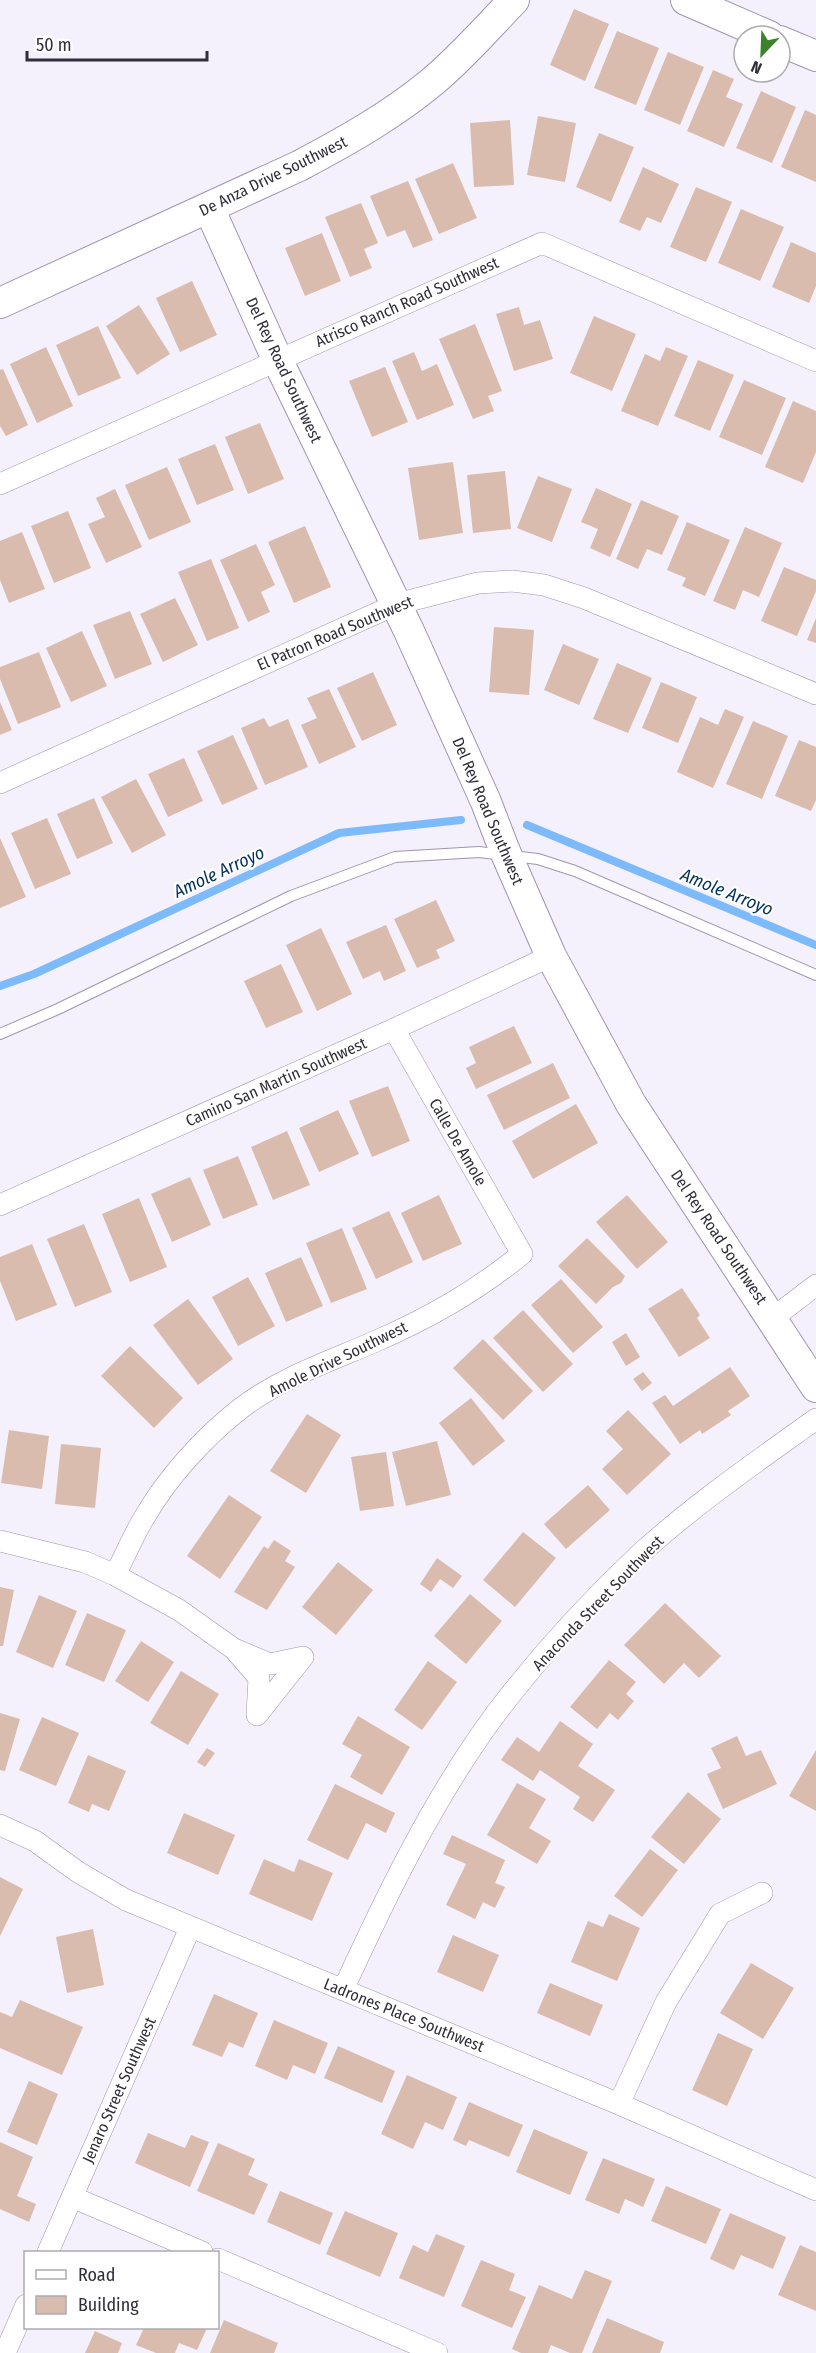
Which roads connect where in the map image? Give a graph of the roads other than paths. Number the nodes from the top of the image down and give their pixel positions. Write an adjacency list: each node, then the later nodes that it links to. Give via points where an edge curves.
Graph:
1 (514, 0): 6 (street, De Anza Drive Southwest, via 432,82 389,114 299,166)
2 (686, 0): 3 (street)
3 (741, 24)
4 (792, 46): 5 (street)
5 (816, 57)
6 (209, 208): 7 (street, De Anza Drive Southwest); 8 (street, Del Rey Road Southwest)
7 (0, 303)
8 (277, 359): 9 (street, Atrisco Ranch Road Southwest, via 542,243); 10 (street, Atrisco Ranch Road Southwest); 11 (street, Del Rey Road Southwest)
9 (816, 361)
10 (0, 484)
11 (397, 604): 12 (street, El Patron Road Southwest, via 478,583 512,581 544,585); 13 (street, El Patron Road Southwest); 14 (street, Del Rey Road Southwest)
12 (816, 694)
13 (0, 783)
14 (505, 852): 15 (street, Del Rey Road Southwest); 16 (lane, via 575,871); 18 (lane, via 395,857 291,896)
15 (550, 956): 17 (street, Camino San Martin Southwest); 22 (street, Del Rey Road Southwest, via 631,1104)
16 (816, 975)
17 (394, 1029): 19 (street, Camino San Martin Southwest); 20 (street, Calle De Amole)
18 (0, 1034)
19 (0, 1204)
20 (522, 1254): 26 (street, Amole Drive Southwest, via 481,1287 433,1314 285,1380 240,1409 166,1485 144,1517)
21 (816, 1285): 22 (street)
22 (773, 1318): 23 (street, Del Rey Road Southwest)
23 (816, 1386)
24 (816, 1419): 31 (street, Anaconda Street Southwest, via 712,1493 639,1555 560,1638 497,1713 429,1820 385,1899)
25 (0, 1541): 26 (street, via 84,1562)
26 (115, 1575): 27 (street, via 179,1610)
27 (234, 1649)
28 (0, 1825): 30 (street, Ladrones Place Southwest, via 36,1841 126,1900)
29 (762, 1893): 32 (street, via 720,1914 666,2002)
30 (190, 1928): 31 (street, Ladrones Place Southwest); 34 (street, Jenaro Street Southwest)
31 (343, 1989): 32 (street, Ladrones Place Southwest)
32 (619, 2104): 33 (street, Ladrones Place Southwest)
33 (816, 2190)
34 (72, 2197): 35 (street, Jenaro Street Southwest); 36 (street)
35 (49, 2251)
36 (197, 2251)
37 (219, 2259): 40 (street)
38 (24, 2310): 39 (street)
39 (5, 2353)
40 (437, 2353)

